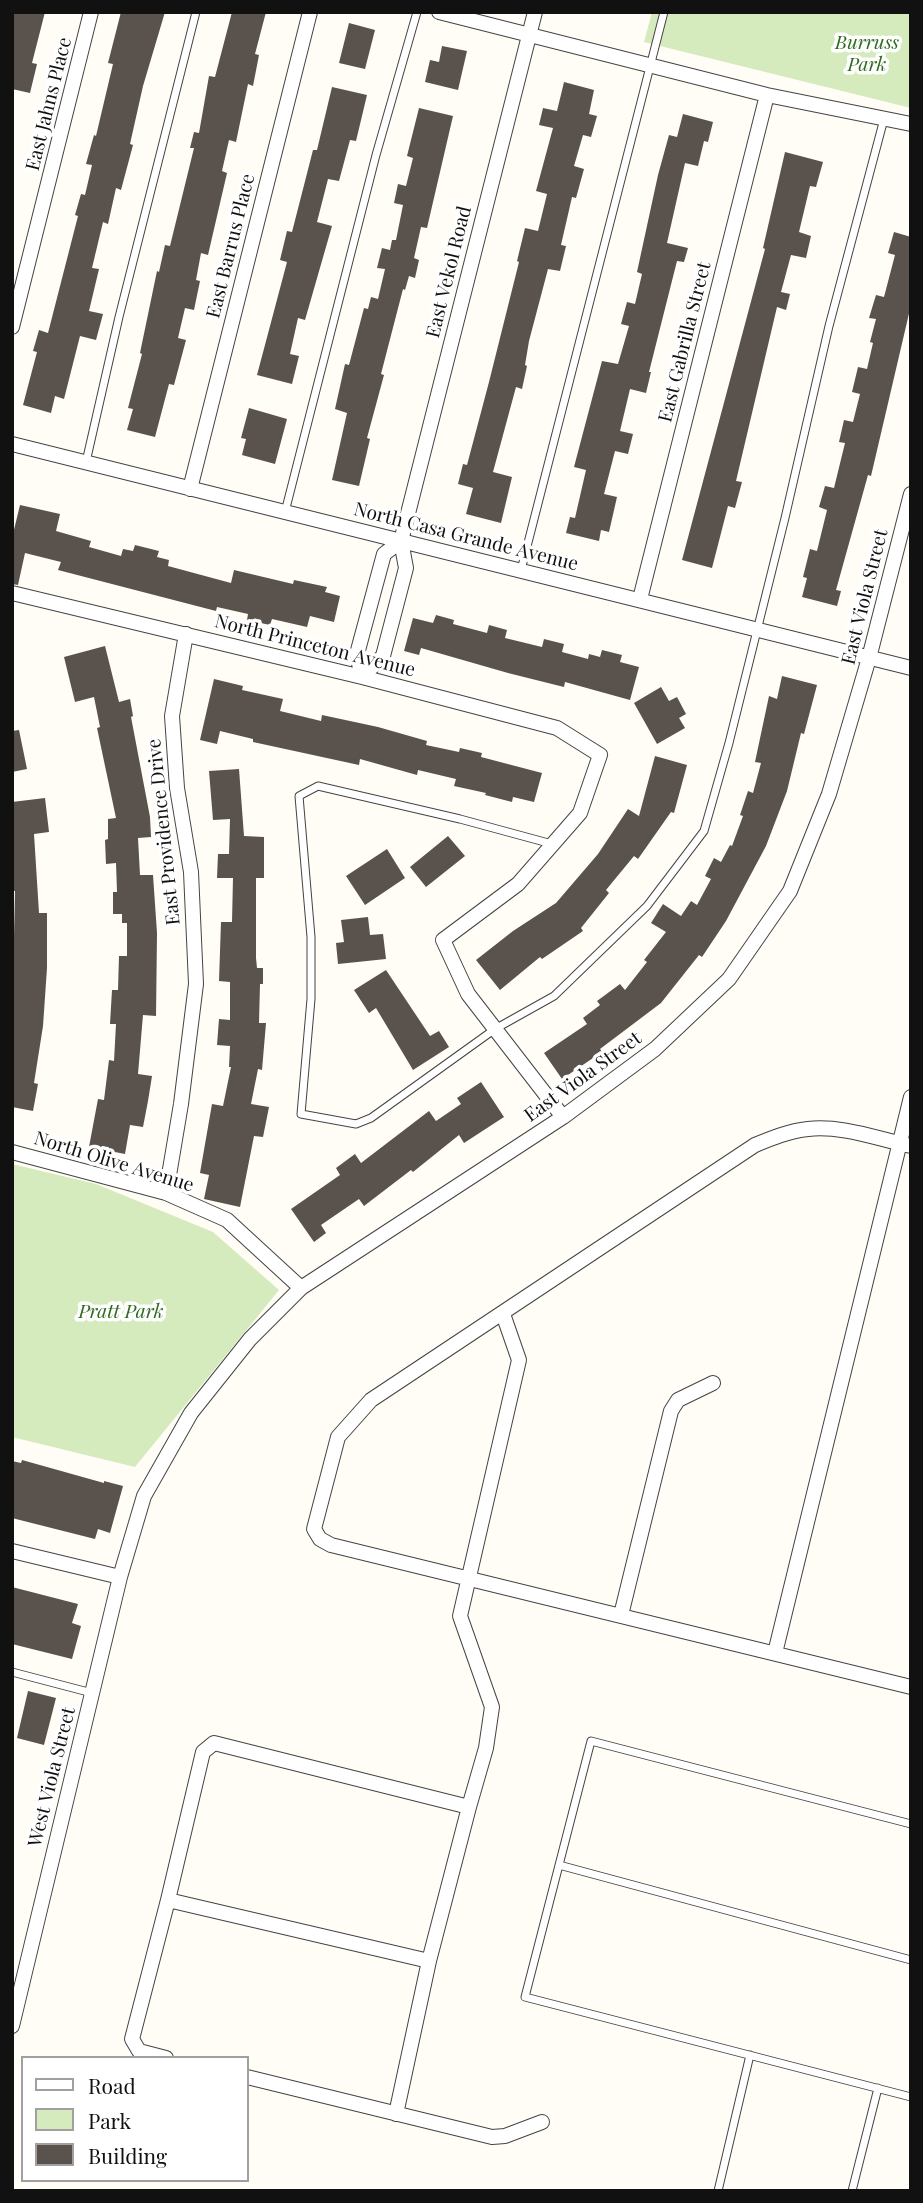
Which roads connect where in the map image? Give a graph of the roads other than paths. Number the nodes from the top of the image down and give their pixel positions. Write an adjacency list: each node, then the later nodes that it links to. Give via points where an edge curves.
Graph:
1 (92, 12): 13 (street, East Jahns Place)
2 (196, 12): 15 (lane)
3 (310, 12): 16 (street, East Barrus Place)
4 (418, 12): 18 (lane, via 376,155)
5 (439, 12): 8 (street)
6 (535, 12): 8 (street, East Vekol Road)
7 (664, 12): 9 (lane)
8 (529, 35): 9 (street); 19 (street, East Vekol Road)
9 (649, 65): 10 (street); 20 (lane)
10 (767, 94): 11 (street); 22 (street, East Gabrilla Street)
11 (885, 118): 12 (street); 23 (lane, via 829,326)
12 (911, 124)
13 (12, 327)
14 (12, 444): 15 (street, North Casa Grande Avenue)
15 (86, 462): 16 (street, North Casa Grande Avenue)
16 (190, 489): 18 (street, North Casa Grande Avenue)
17 (911, 494): 25 (street, East Viola Street)
18 (285, 512): 19 (street, North Casa Grande Avenue)
19 (401, 541): 20 (street, North Casa Grande Avenue); 27 (street, East Vekol Road, via 406,568 383,656); 27 (street, East Vekol Road, via 384,554 357,654)
20 (521, 570): 22 (street, North Casa Grande Avenue)
21 (12, 593): 24 (street, North Princeton Avenue)
22 (640, 599): 23 (street, North Casa Grande Avenue)
23 (757, 629): 25 (street, North Casa Grande Avenue); 29 (lane, via 704,831 647,906 598,955 554,996)
24 (186, 634): 27 (street, North Princeton Avenue); 34 (street, East Providence Drive, via 172,716 177,788 191,872 196,984)
25 (869, 658): 26 (street, North Casa Grande Avenue); 31 (street, East Viola Street, via 830,794 790,891 729,979 655,1049)
26 (911, 668)
27 (362, 677): 28 (street, North Princeton Avenue, via 556,728 600,755 580,813)
28 (552, 844): 29 (street, via 518,884 443,940 468,994); 29 (lane, via 318,786 299,796 311,937 301,1114 356,1124 371,1118)
29 (495, 1029): 31 (street)
30 (911, 1097): 32 (street)
31 (563, 1117): 35 (street, East Viola Street)
32 (905, 1145): 36 (street, via 838,1130 808,1129 755,1144); 42 (street)
33 (12, 1152): 34 (street, North Olive Avenue)
34 (166, 1193): 35 (street, North Olive Avenue, via 228,1220)
35 (301, 1288): 39 (street, East Viola Street, via 250,1339 191,1413 144,1496)
36 (503, 1314): 40 (street, via 519,1360); 40 (street, via 371,1400 338,1437 314,1529 331,1545)
37 (713, 1383): 41 (street, via 678,1400 671,1412)
38 (12, 1551): 39 (street)
39 (120, 1577): 45 (street, West Viola Street)
40 (469, 1578): 41 (street); 46 (street, via 460,1616 492,1707 486,1748)
41 (621, 1615): 42 (street)
42 (775, 1653): 44 (street)
43 (12, 1672): 45 (lane)
44 (911, 1687)
45 (92, 1693): 52 (street, West Viola Street)
46 (468, 1807): 49 (street, via 214,1743 203,1752); 51 (street)
47 (911, 1824): 48 (lane, via 591,1741)
48 (559, 1865): 50 (lane); 53 (lane, via 525,1997)
49 (168, 1900): 51 (street); 54 (street, via 132,2039 139,2051)
50 (911, 1960)
51 (429, 1961): 58 (street)
52 (12, 2026)
53 (750, 2055): 56 (lane); 60 (lane)
54 (158, 2056)
55 (248, 2077): 58 (street)
56 (878, 2088): 57 (lane); 61 (lane)
57 (911, 2097)
58 (396, 2114): 59 (street, via 492,2137)
59 (542, 2122)
60 (718, 2191)
61 (852, 2191)

